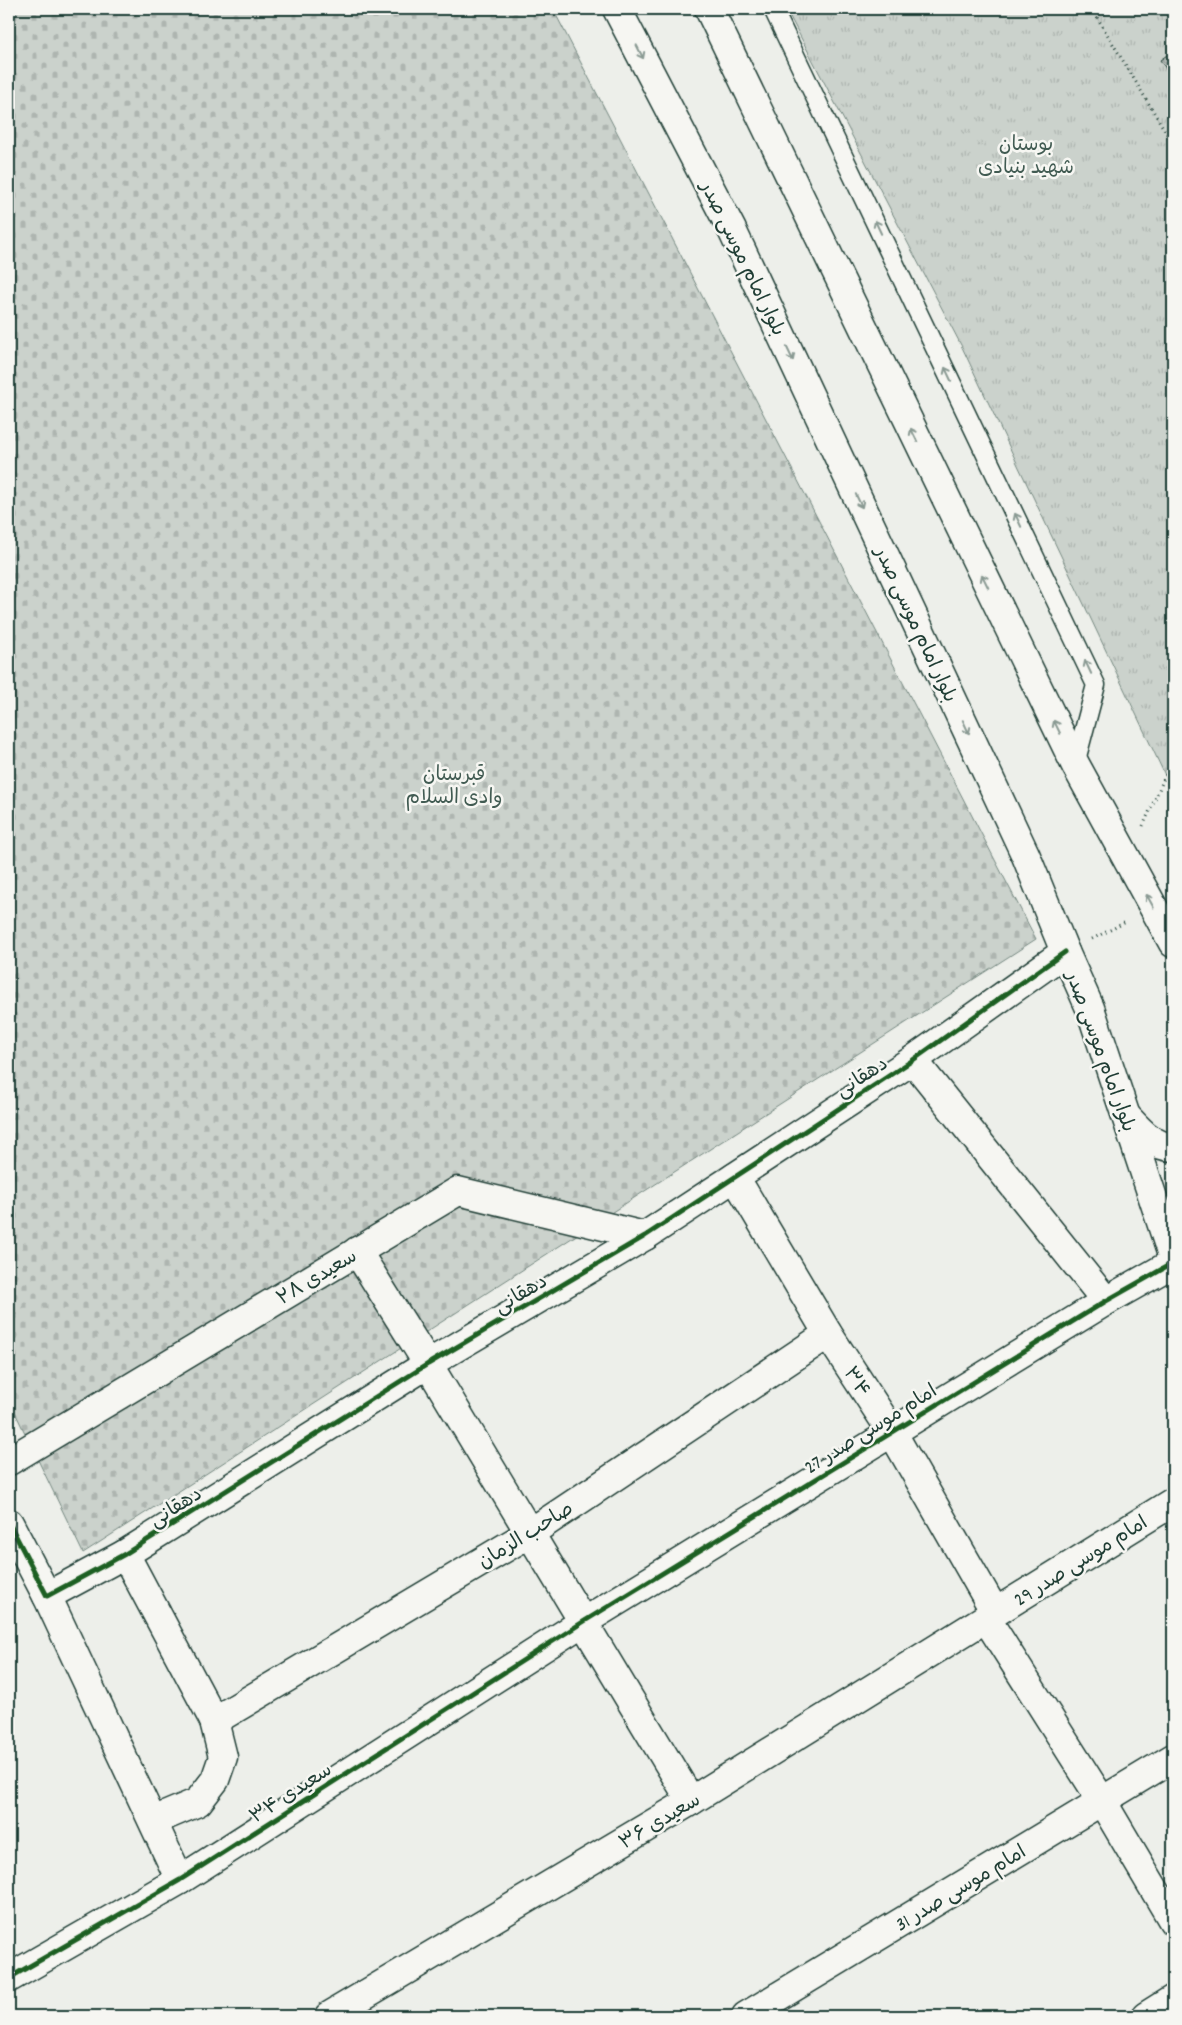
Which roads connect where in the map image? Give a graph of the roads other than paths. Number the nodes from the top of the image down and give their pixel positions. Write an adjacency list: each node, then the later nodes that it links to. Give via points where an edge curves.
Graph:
1 (618, 9): 6 (street, بلوار امام موسی صدر, one-way to 6, via 732,230 1026,856)
2 (709, 9): 4 (street, one-way to 2)
3 (773, 9): 4 (lane, one-way to 3, via 1096,685)
4 (1075, 764): 5 (street, one-way to 4)
5 (1173, 943)
6 (1065, 952): 7 (street, دهقانی); 8 (street, بلوار امام موسی صدر, via 1090,1008)
7 (913, 1060): 10 (street, دهقانی); 15 (street)
8 (1126, 1115): 9 (street, via 1143,1135); 13 (street, بلوار امام موسی صدر)
9 (1173, 1147)
10 (735, 1176): 11 (street, دهقانی); 16 (street, ۳۴)
11 (645, 1236): 12 (street, سعیدی ۲۸, via 458,1191); 17 (street, دهقانی)
12 (357, 1251): 17 (street); 19 (street, سعیدی ۲۸)
13 (1173, 1258)
14 (1173, 1263): 15 (street, امام موسی صدر 27)
15 (1106, 1301): 18 (street, امام موسی صدر 27)
16 (828, 1334): 18 (street, ۳۴); 22 (street, صاحب الزمان)
17 (428, 1364): 22 (street); 23 (street, دهقانی)
18 (892, 1432): 25 (street, ۳۴); 26 (street, امام موسی صدر 27)
19 (9, 1462)
20 (1173, 1502): 25 (street, امام موسی صدر 29)
21 (9, 1523): 24 (street)
22 (530, 1533): 26 (street); 27 (street, صاحب الزمان)
23 (126, 1554): 24 (street, دهقانی); 27 (street)
24 (47, 1596): 31 (street)
25 (991, 1615): 29 (street, سعیدی ۳۶); 30 (street, ۳۴)
26 (583, 1622): 29 (street); 32 (street, سعیدی ۳۴)
27 (214, 1722): 31 (street, via 223,1757 215,1780 198,1802)
28 (1173, 1758): 30 (street, امام موسی صدر 31)
29 (691, 1801): 36 (street, سعیدی ۳۶)
30 (1102, 1801): 33 (street, ۳۴); 37 (street, امام موسی صدر 31)
31 (153, 1821): 32 (street)
32 (180, 1880): 34 (street, سعیدی ۳۴)
33 (1173, 1921)
34 (9, 1978)
35 (1173, 1999): 38 (street)
36 (329, 2016)
37 (746, 2016)
38 (1146, 2016)

